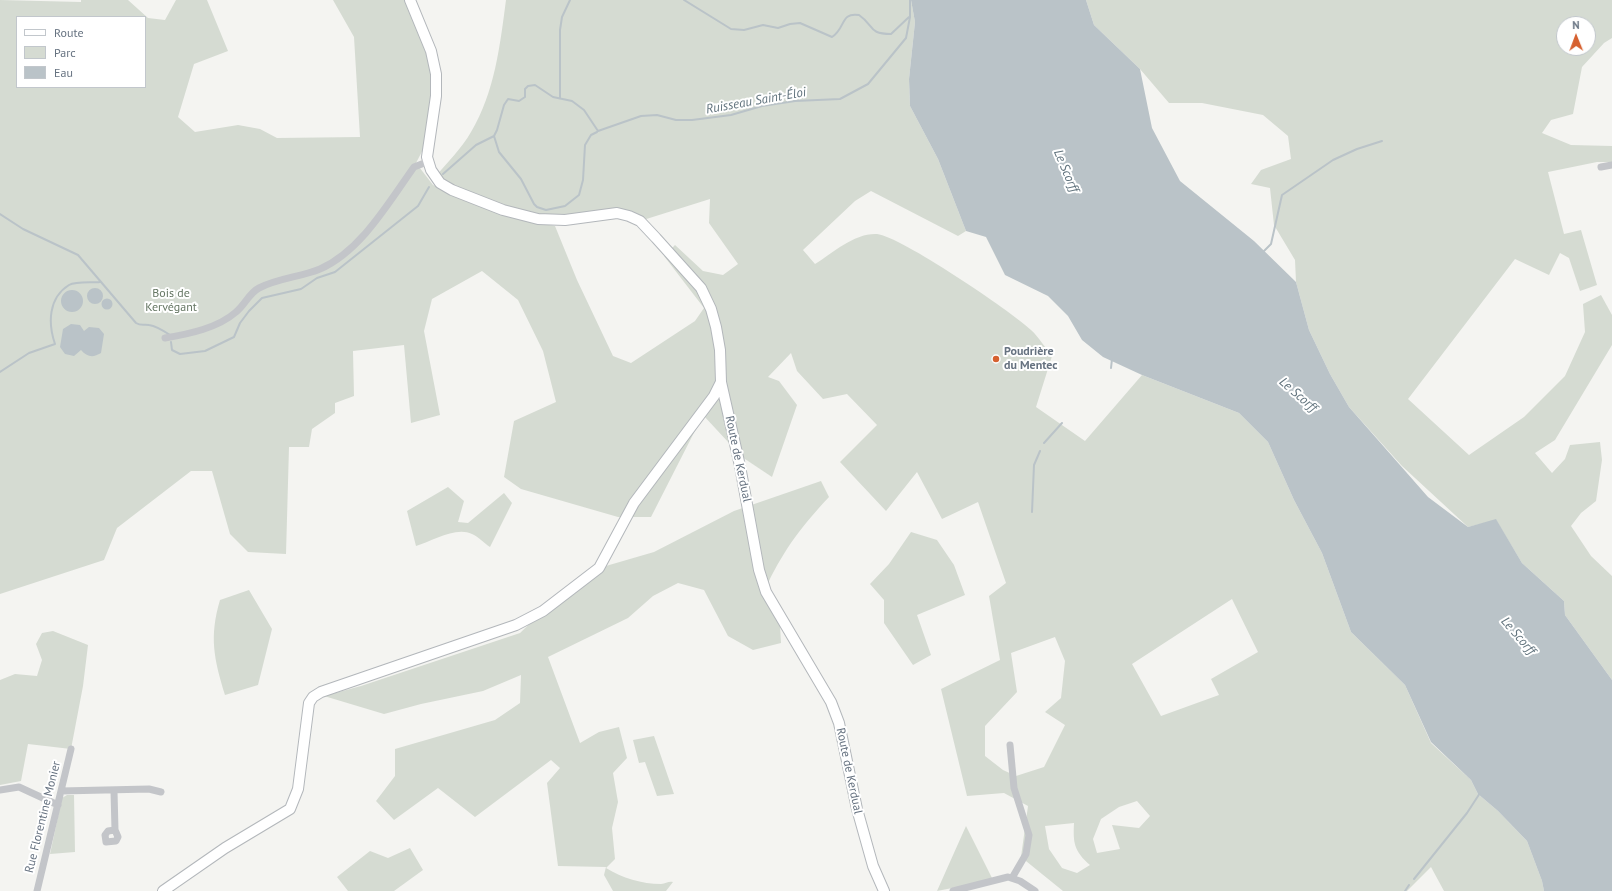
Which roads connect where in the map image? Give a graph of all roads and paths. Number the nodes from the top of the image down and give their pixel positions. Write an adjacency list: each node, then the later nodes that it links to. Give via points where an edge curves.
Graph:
1 (410, 0): 2 (street, via 431,51 436,74 436,96)
2 (427, 162): 5 (street, via 414,167 362,238 340,258 321,269 261,287 249,296 235,313 219,322); 6 (street, Route de Kerdual, via 440,183 503,210 538,218 565,220 617,213 640,222 701,288 716,327)
3 (1612, 164): 4 (street)
4 (1601, 167)
5 (165, 338)
6 (721, 382): 17 (street, via 714,396 634,503 605,560 595,572 543,611 516,625 343,684 313,697 307,710 298,789 290,809 226,848); 18 (street, Route de Kerdual, via 759,570 766,592 831,702 871,859)
7 (1010, 745): 15 (street, via 1014,788 1029,835 1026,854)
8 (71, 749): 10 (street, Rue Florentine Monier)
9 (0, 790): 13 (street, via 19,787)
10 (61, 791): 11 (street); 13 (street, Rue Florentine Monier)
11 (114, 791): 12 (street, via 149,789); 14 (street)
12 (160, 792)
13 (58, 805): 16 (street, Rue Florentine Monier)
14 (115, 830)
15 (1012, 878): 19 (street, via 1002,878); 20 (street)
16 (37, 891)
17 (164, 891)
18 (884, 891)
19 (953, 891)
20 (1035, 891)

